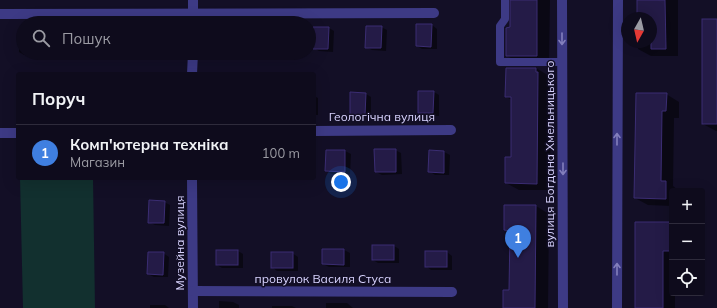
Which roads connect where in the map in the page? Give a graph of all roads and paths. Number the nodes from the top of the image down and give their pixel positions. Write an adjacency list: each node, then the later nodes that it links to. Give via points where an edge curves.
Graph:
1 (193, 0): 8 (street)
2 (505, 0): 11 (lane, via 505,19 500,26 500,62)
3 (562, 0): 11 (street, вулиця Богдана Хмельницького, one-way to 11)
4 (618, 0): 22 (street, one-way to 4)
5 (434, 13): 9 (street)
6 (0, 14): 7 (street)
7 (96, 16)
8 (193, 16)
9 (289, 16)
10 (193, 60): 12 (street)
11 (562, 62): 21 (street, вулиця Богдана Хмельницького, one-way to 21)
12 (192, 72)
13 (451, 130): 14 (street, Геологічна вулиця)
14 (316, 131)
15 (0, 133): 16 (street)
16 (16, 133)
17 (192, 180): 18 (street, Музейна вулиця)
18 (193, 291): 19 (street, провулок Василя Стуса); 20 (street, Музейна вулиця)
19 (452, 292)
20 (193, 308)
21 (563, 308)
22 (617, 308)

